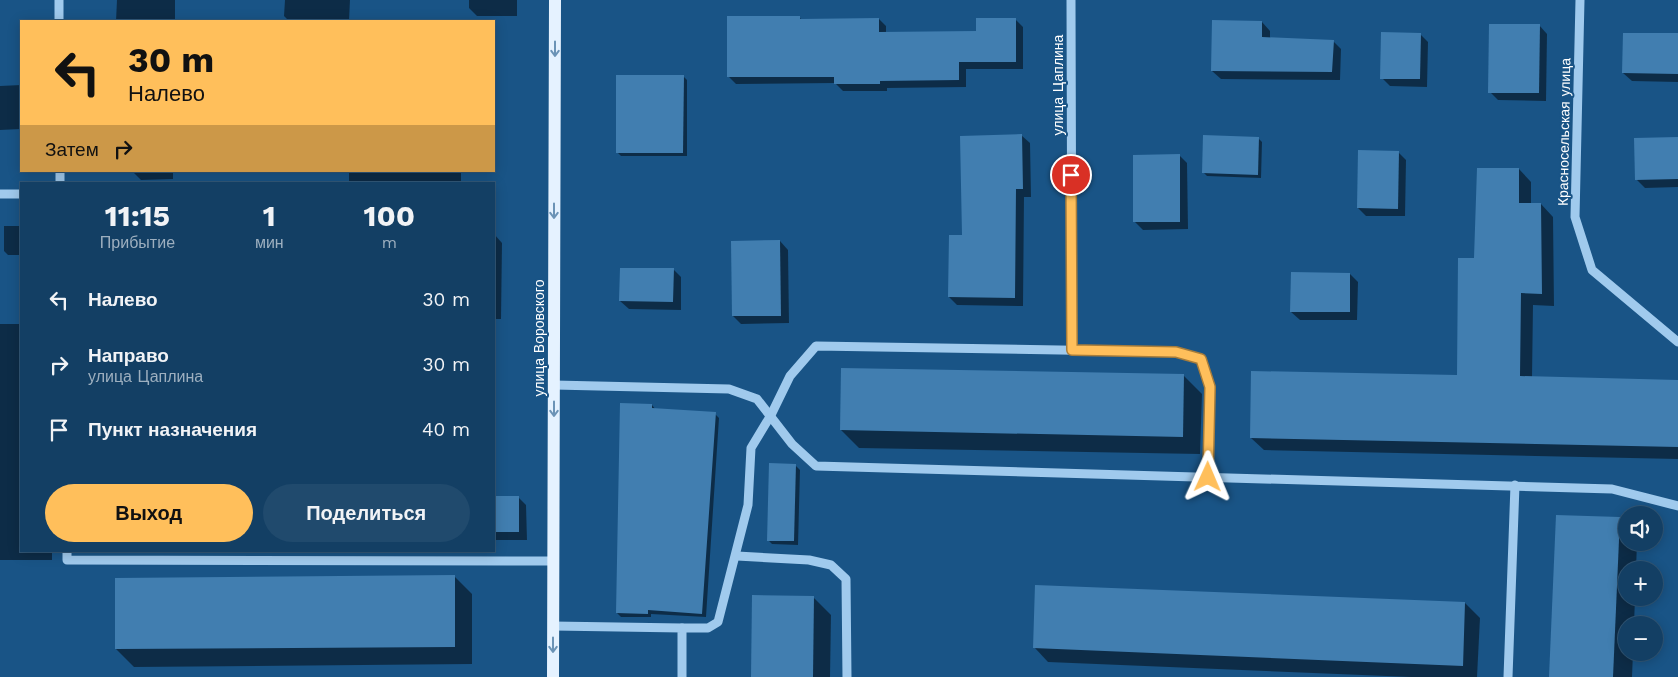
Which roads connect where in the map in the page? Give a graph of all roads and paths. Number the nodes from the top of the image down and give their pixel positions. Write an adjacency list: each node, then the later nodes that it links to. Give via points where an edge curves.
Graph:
1 (59, 0): 5 (street)
2 (555, 0): 10 (main road, улица Воровского, one-way to 10)
3 (1071, 0): 9 (street, улица Цаплина)
4 (1580, 0): 8 (street, Красносельская улица, via 1576,217 1585,251 1592,270)
5 (59, 20)
6 (0, 194): 7 (street)
7 (20, 194)
8 (1678, 342)
9 (1072, 350): 11 (street, via 816,346 790,376); 12 (street, via 1176,352 1201,359 1210,387)
10 (554, 385): 11 (street, via 729,389 757,399); 17 (main road, улица Воровского, one-way to 17)
11 (771, 415): 12 (street, via 792,444 816,466); 16 (street, via 751,448 748,505)
12 (1208, 477): 13 (street)
13 (1515, 485): 14 (street, via 1612,489); 23 (street)
14 (1678, 506)
15 (67, 556): 17 (street)
16 (737, 556): 19 (street, via 718,622 708,628); 22 (street, via 831,564 846,579)
17 (554, 561): 18 (main road, улица Воровского)
18 (553, 626): 19 (street); 20 (main road, улица Воровского, one-way to 20)
19 (682, 628): 21 (street)
20 (553, 677)
21 (682, 677)
22 (847, 677)
23 (1508, 677)

